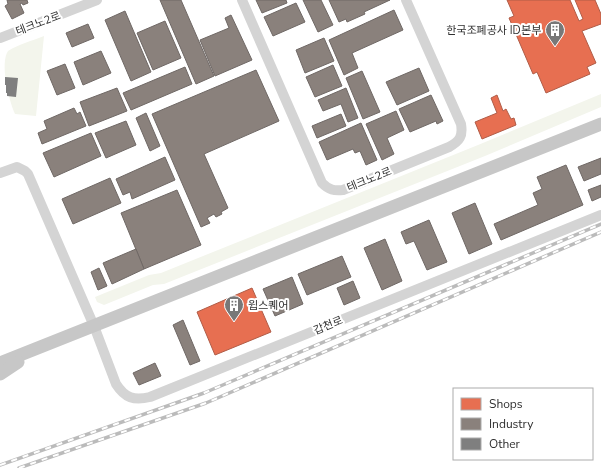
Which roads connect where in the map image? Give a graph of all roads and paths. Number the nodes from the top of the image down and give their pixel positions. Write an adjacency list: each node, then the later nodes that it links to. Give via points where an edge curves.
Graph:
1 (98, 0): 4 (street, 테크노2로)
2 (242, 0): 3 (street, 테크노2로, via 322,183 335,191 449,147 460,139 461,124)
3 (406, 0)
4 (0, 38)
5 (601, 124): 8 (main road)
6 (0, 173): 8 (street, 갑천로, via 17,167 28,174)
7 (601, 214): 8 (street, 갑천로, via 144,399 131,398 120,391)
8 (94, 326): 10 (main road)
9 (0, 353): 10 (main road)
10 (28, 353): 11 (main road); 12 (main road)
11 (0, 363)
12 (0, 374)

